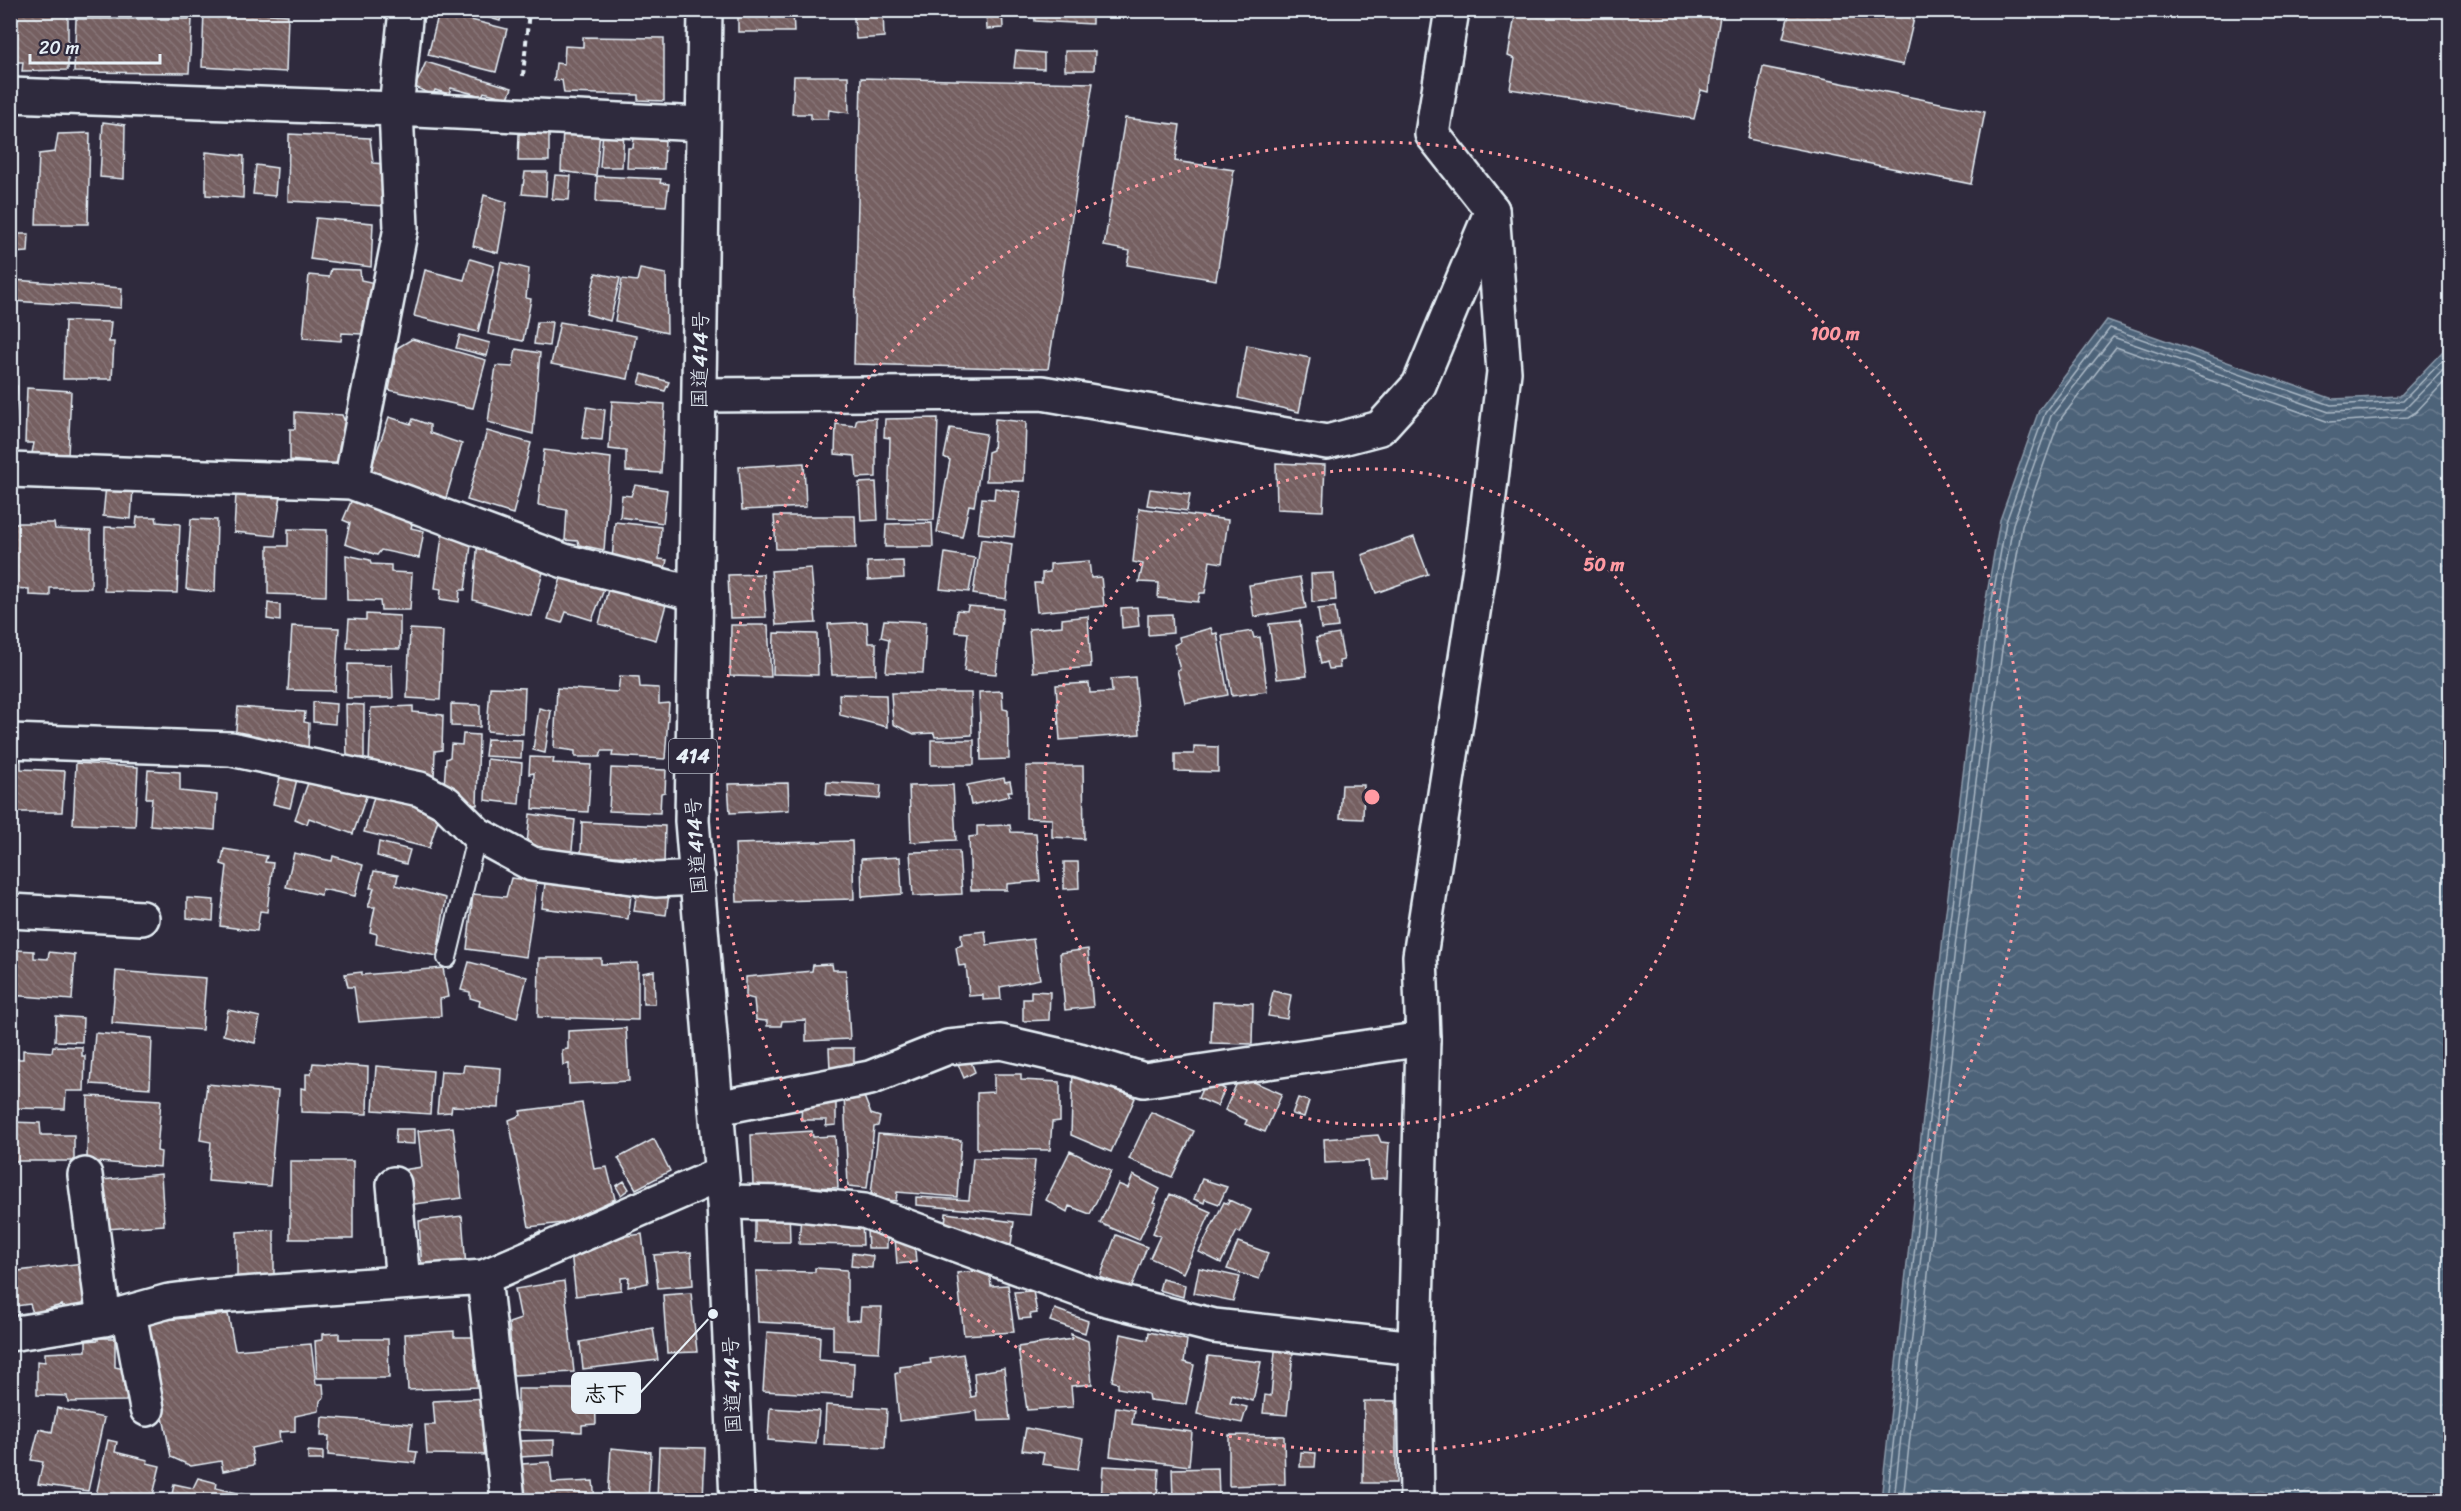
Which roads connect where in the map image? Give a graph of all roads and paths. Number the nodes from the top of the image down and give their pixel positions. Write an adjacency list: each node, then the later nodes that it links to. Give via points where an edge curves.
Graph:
1 (406, 10): 7 (main road)
2 (529, 10): 5 (path)
3 (705, 10): 8 (main road, 国道414号 / 414)
4 (1452, 10): 9 (main road, via 1432,134)
5 (522, 82)
6 (10, 95): 7 (main road)
7 (396, 109): 8 (main road); 12 (main road, via 401,228)
8 (702, 124): 10 (main road, 国道414号 / 414)
9 (1492, 210): 10 (main road, via 1419,385 1380,428 1327,442 1042,393); 20 (main road, via 1504,372 1482,554 1420,956)
10 (700, 395): 13 (main road, 国道414号 / 414)
11 (10, 470): 12 (main road)
12 (351, 482): 13 (main road, via 564,561)
13 (696, 594): 16 (main road, 国道414号 / 414, via 692,821)
14 (10, 741): 15 (main road, via 231,749 420,789 446,803)
15 (477, 834): 16 (main road, via 532,864 655,880); 19 (lane)
16 (698, 878): 21 (main road, 国道414号 / 414)
17 (10, 911): 18 (main road)
18 (142, 918)
19 (447, 958)
20 (1423, 1039): 21 (main road, via 1144,1080 1001,1042 948,1047 870,1078); 29 (main road)
21 (717, 1108): 24 (main road, 国道414号 / 414)
22 (85, 1175): 27 (main road)
23 (394, 1184): 26 (main road)
24 (723, 1188): 25 (main road); 29 (main road, via 791,1203 864,1211 1100,1297 1214,1326); 32 (main road, 国道414号 / 414)
25 (484, 1277): 26 (main road); 31 (main road)
26 (403, 1282): 27 (main road, via 201,1296)
27 (116, 1316): 28 (main road); 30 (main road)
28 (10, 1334)
29 (1415, 1348): 33 (main road)
30 (147, 1410)
31 (508, 1500)
32 (737, 1500)
33 (1417, 1500)

